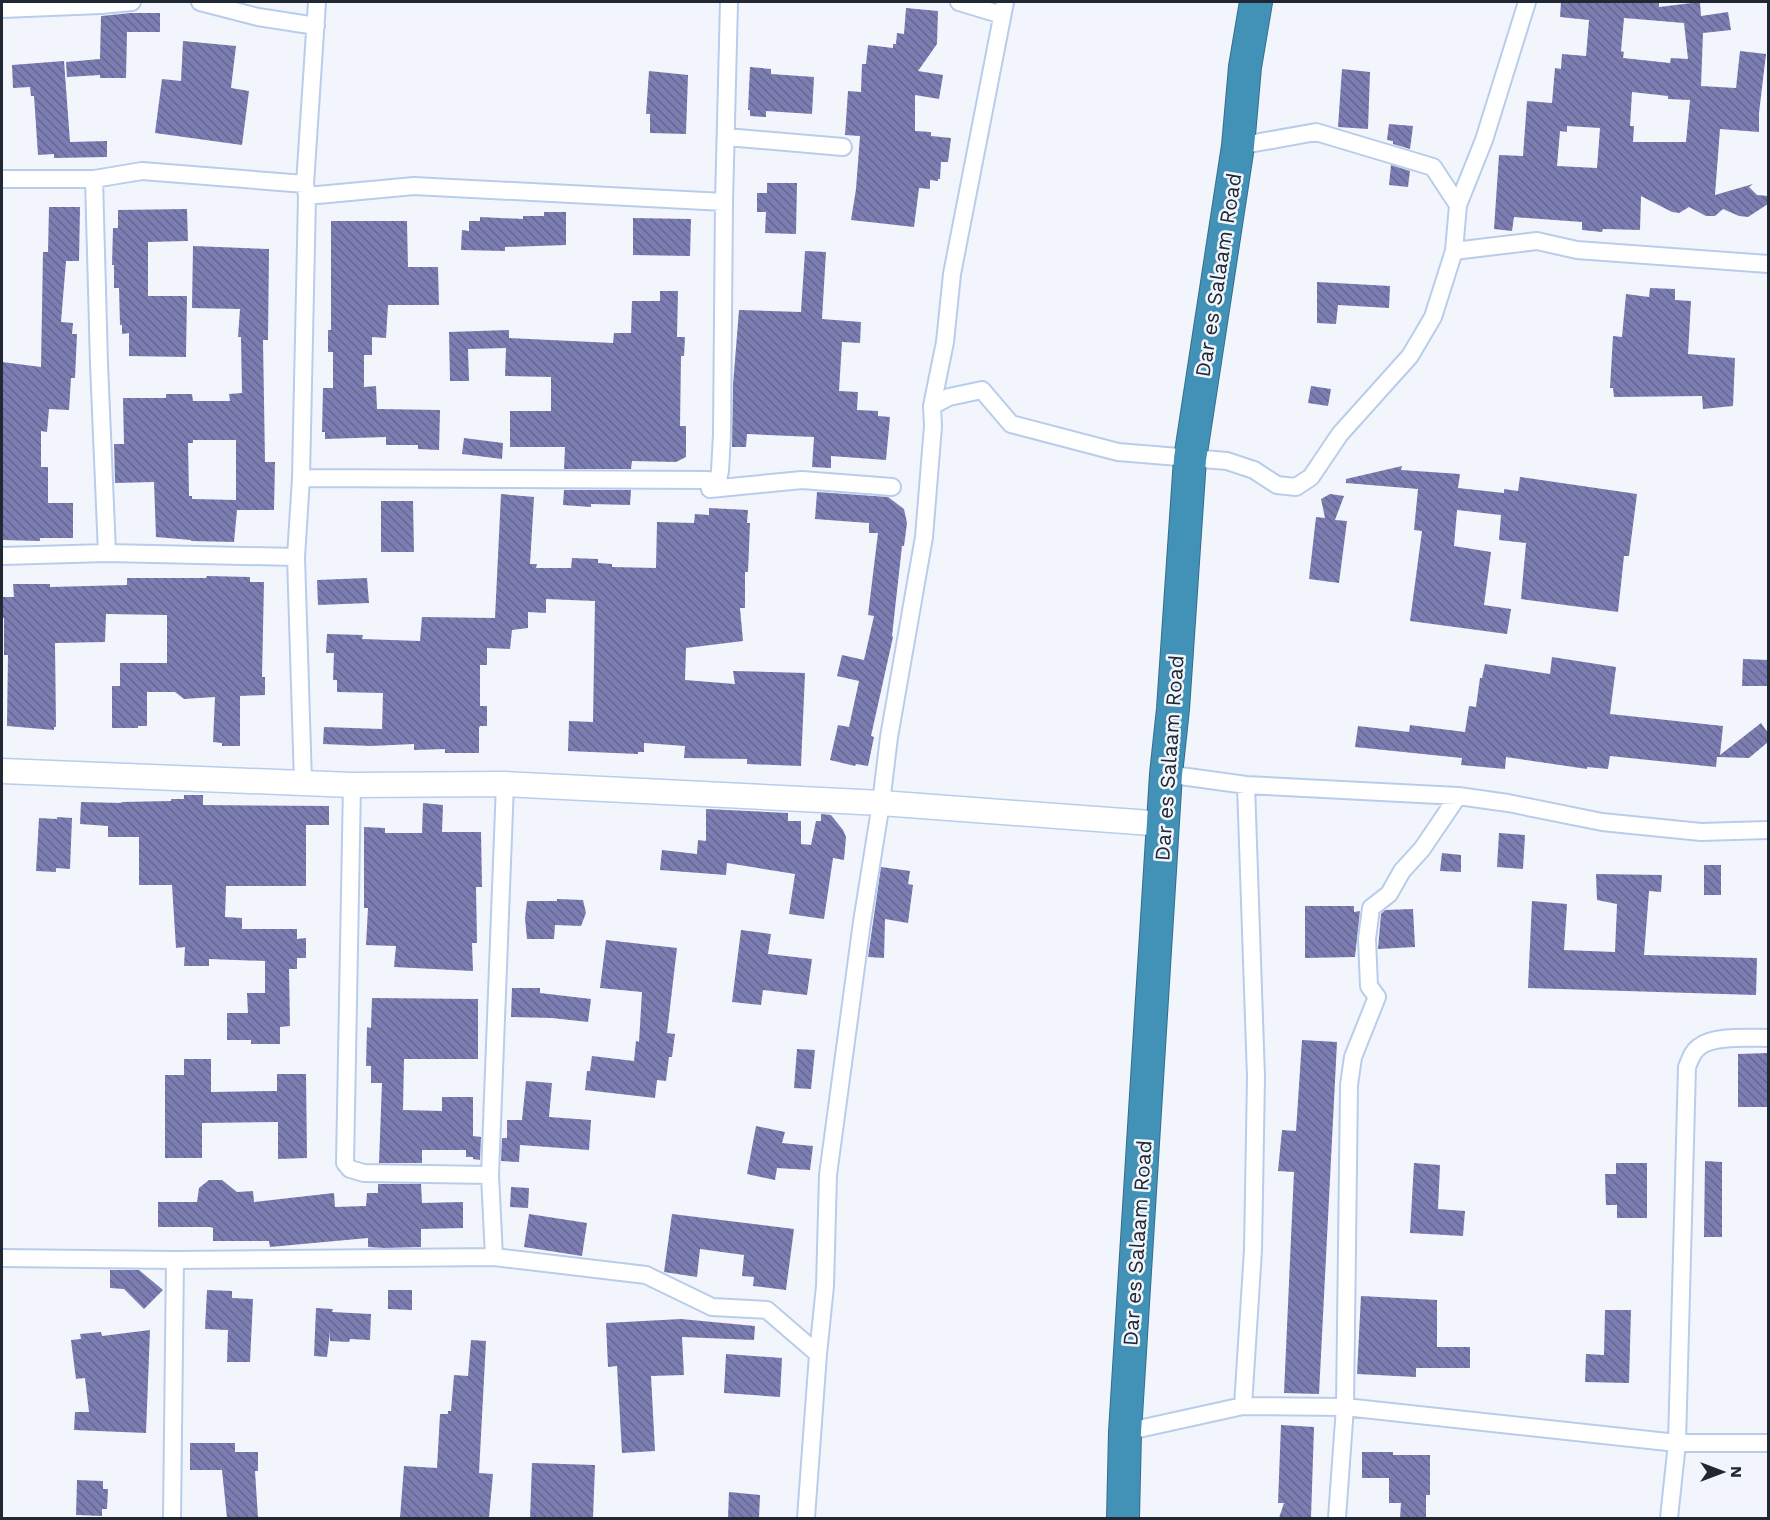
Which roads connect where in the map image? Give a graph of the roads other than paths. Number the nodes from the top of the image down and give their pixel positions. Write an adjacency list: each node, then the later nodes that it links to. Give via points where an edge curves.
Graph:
1 (132, 2): 9 (street)
2 (200, 2): 10 (street)
3 (317, 2): 10 (street)
4 (730, 2): 11 (street)
5 (959, 2): 8 (street)
6 (1256, 2): 12 (highway, Dar es Salaam Road)
7 (1527, 2): 18 (street, via 1484,140)
8 (1004, 8): 21 (street, via 956,251 945,342)
9 (2, 9)
10 (316, 26): 16 (street)
11 (726, 137): 13 (street); 17 (street)
12 (1238, 146): 18 (street, via 1316,132 1433,167); 22 (highway, Dar es Salaam Road)
13 (843, 147)
14 (2, 179): 15 (street)
15 (94, 179): 16 (street, via 142,171); 26 (street)
16 (306, 190): 17 (street, via 414,186); 23 (street)
17 (724, 202): 25 (street, via 722,434)
18 (1458, 205): 19 (street)
19 (1454, 251): 20 (street, via 1537,242 1577,250); 22 (street, via 1433,317 1410,356 1340,434 1311,477 1296,487 1286,486 1227,461)
20 (1768, 264)
21 (932, 405): 22 (street, via 982,390 1011,424 1118,452); 36 (street, via 924,537)
22 (1190, 459): 30 (highway, Dar es Salaam Road)
23 (302, 478): 25 (street, via 708,480 710,489); 28 (street)
24 (892, 487): 25 (street, via 802,480)
25 (716, 488)
26 (107, 553): 27 (street); 28 (street)
27 (2, 556)
28 (296, 556): 31 (street)
29 (2, 771): 31 (street)
30 (1166, 774): 34 (street); 37 (highway, Dar es Salaam Road)
31 (303, 782): 33 (street)
32 (505, 784): 33 (street); 36 (street); 40 (street)
33 (352, 785): 40 (street, via 345,1163 364,1173)
34 (1246, 785): 35 (street); 45 (street, via 1256,1077 1253,1250)
35 (1458, 796): 38 (street, via 1602,822 1701,832); 46 (street, via 1389,894 1371,908 1367,939 1369,986 1377,997 1353,1058 1349,1085)
36 (881, 803): 37 (street); 44 (street, via 828,1175 825,1286)
37 (1164, 824): 47 (highway, Dar es Salaam Road)
38 (1768, 830)
39 (1768, 1038): 48 (street, via 1718,1040 1700,1046 1687,1067)
40 (490, 1175): 41 (street)
41 (494, 1257): 43 (street); 44 (street, via 646,1275 712,1307 767,1310)
42 (2, 1258): 43 (street)
43 (175, 1260): 50 (street)
44 (818, 1354): 51 (street)
45 (1243, 1406): 46 (street); 47 (street)
46 (1345, 1407): 48 (street); 53 (street)
47 (1125, 1432): 52 (highway, Dar es Salaam Road)
48 (1677, 1443): 49 (street); 54 (street)
49 (1768, 1443)
50 (172, 1518)
51 (806, 1518)
52 (1123, 1518)
53 (1337, 1518)
54 (1669, 1518)

